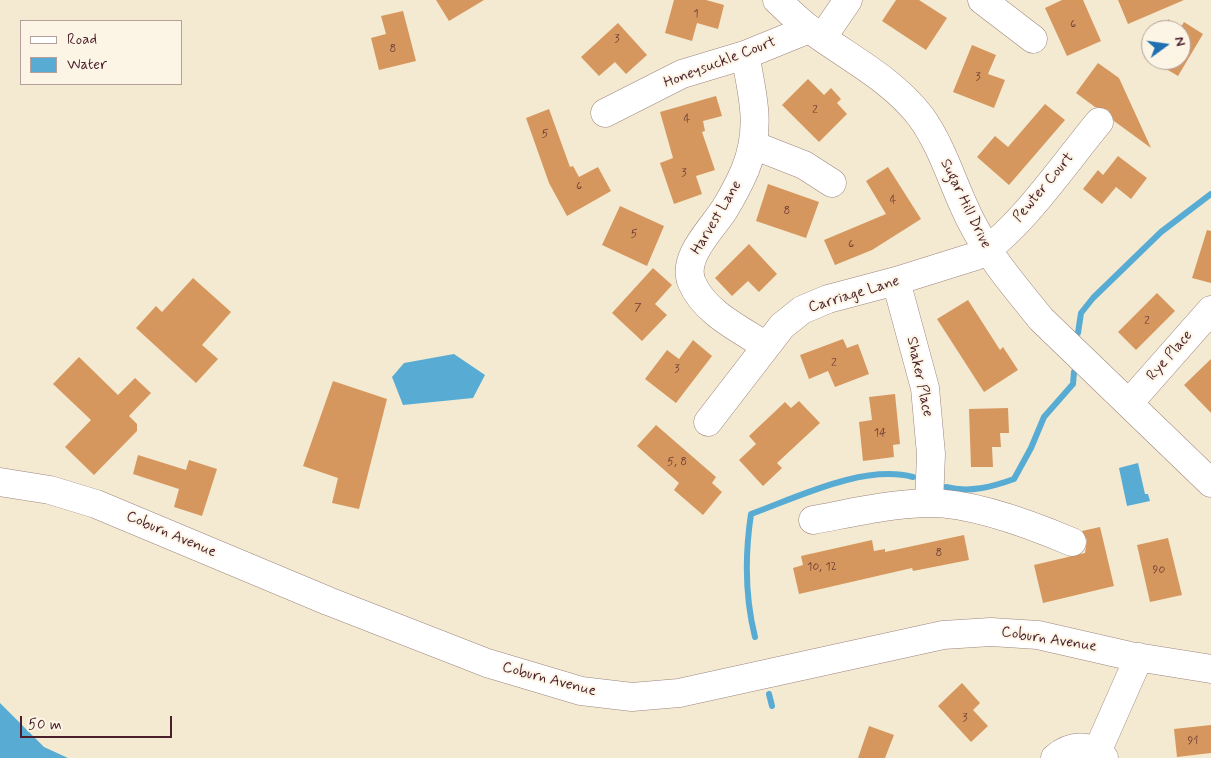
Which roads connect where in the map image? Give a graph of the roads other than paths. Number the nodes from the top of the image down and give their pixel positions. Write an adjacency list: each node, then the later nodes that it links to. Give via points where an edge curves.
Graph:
1 (777, 0): 4 (street, Sugar Hill Drive)
2 (848, 0): 4 (street)
3 (982, 0): 5 (street)
4 (815, 34): 6 (street, Honeysuckle Court); 11 (street, Sugar Hill Drive, via 881,78 907,100 933,136)
5 (1033, 39)
6 (745, 54): 7 (street, Honeysuckle Court, via 682,74); 9 (street, Harvest Lane, via 756,121)
7 (605, 113)
8 (1099, 122): 11 (street, Pewter Court, via 1032,204)
9 (753, 145): 10 (street, via 804,165); 14 (street, Harvest Lane, via 736,190 696,249 690,274 691,282 711,310)
10 (832, 183)
11 (987, 250): 12 (street, Carriage Lane); 15 (street, Sugar Hill Drive, via 1041,319)
12 (896, 282): 14 (street, Carriage Lane, via 828,299 802,310 782,326); 19 (street, Shaker Place, via 927,405 931,454)
13 (1211, 310): 15 (street, Rye Place)
14 (766, 346): 16 (street, Carriage Lane)
15 (1129, 403): 18 (street, Sugar Hill Drive)
16 (708, 422)
17 (0, 482): 22 (street, Coburn Avenue, via 50,490 96,504 328,601 487,662 581,691 656,696 705,689 967,632 1038,635)
18 (1211, 483)
19 (929, 503): 20 (street); 21 (street, via 1004,518)
20 (813, 520)
21 (1072, 542)
22 (1139, 657): 23 (street, Coburn Avenue); 24 (street)
23 (1211, 669)
24 (1100, 755): 25 (street, via 1074,747)
25 (1055, 758)

